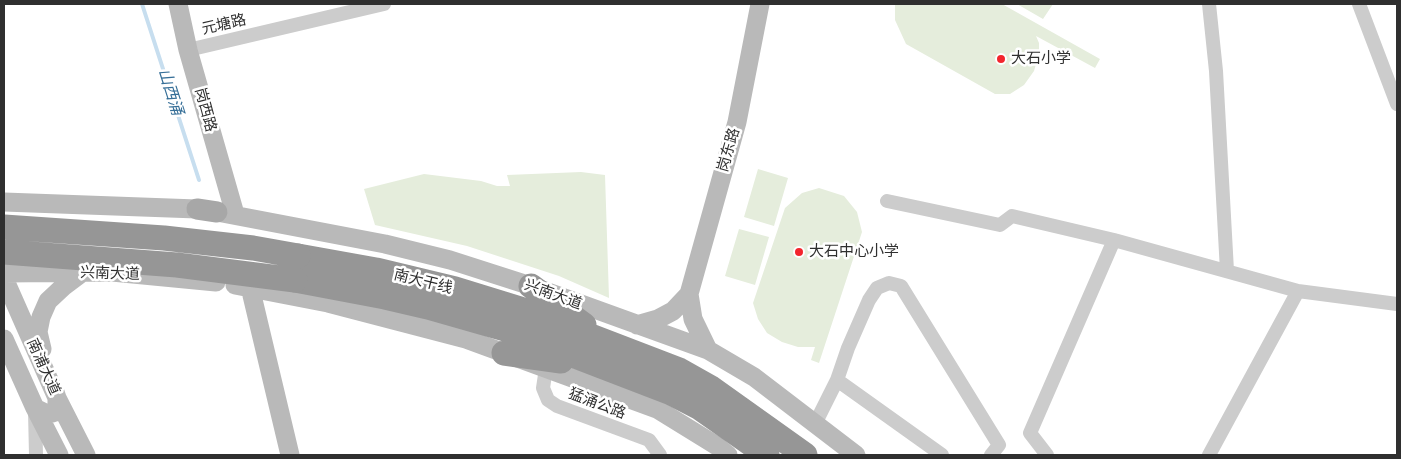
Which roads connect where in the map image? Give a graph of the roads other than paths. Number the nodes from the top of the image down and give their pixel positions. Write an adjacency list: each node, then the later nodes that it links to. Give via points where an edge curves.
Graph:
1 (178, 4): 6 (main road, 岗西路)
2 (384, 4): 6 (street, 元塘路)
3 (760, 4): 24 (main road, 岗东路, via 737,122)
4 (1209, 4): 16 (street)
5 (1359, 4): 7 (street)
6 (188, 50): 11 (main road, 岗西路)
7 (1397, 104)
8 (887, 201): 13 (street, via 1000,226 1012,216)
9 (4, 202): 10 (main road, 兴南大道)
10 (136, 206): 11 (main road, 兴南大道); 18 (main road, via 108,223 98,241 98,254)
11 (216, 212): 22 (main road, 兴南大道, via 385,244 450,260)
12 (4, 227): 15 (highway, 南大干线, bridge, via 253,248)
13 (1114, 240): 16 (street); 47 (street, via 1030,433)
14 (4, 252): 15 (highway, 南大干线, bridge, via 176,265)
15 (297, 268): 30 (highway, 南大干线, via 385,297)
16 (1227, 271): 23 (street)
17 (83, 272): 18 (main road, 兴南大道); 19 (main road, 兴南大道); 33 (main road, via 48,301 41,317 38,332)
18 (112, 272): 21 (main road, 兴南大道)
19 (4, 273)
20 (4, 278): 33 (main road, 南浦大道)
21 (234, 284): 29 (main road, 兴南大道, via 337,305 466,339); 39 (main road)
22 (531, 286): 26 (main road, 兴南大道); 30 (highway)
23 (1298, 291): 25 (street); 48 (street)
24 (689, 294): 26 (main road, via 672,311); 28 (main road, via 693,319)
25 (1397, 304)
26 (637, 326): 28 (main road, 兴南大道)
27 (4, 339): 34 (main road, 南浦大道)
28 (708, 350): 35 (main road, 兴南大道, via 754,377)
29 (504, 353): 30 (highway); 31 (main road, 兴南大道)
30 (609, 356): 42 (highway, 南大干线, via 700,408); 43 (highway, 南大干线, via 679,370 712,388)
31 (546, 368): 40 (street, 猛涌公路, via 543,388 548,400 649,440); 41 (main road, 兴南大道, via 657,409)
32 (837, 380): 35 (street); 45 (street); 46 (street, via 848,348 877,288 889,284 901,286 999,445)
33 (57, 398): 34 (main road, via 57,408 53,413 47,414); 38 (main road, 南浦大道)
34 (35, 408): 36 (street); 37 (main road, 南浦大道)
35 (815, 424): 44 (main road, 兴南大道)
36 (36, 455)
37 (59, 455)
38 (86, 455)
39 (290, 455)
40 (660, 455)
41 (728, 455)
42 (767, 455)
43 (805, 455)
44 (856, 455)
45 (942, 455)
46 (991, 455)
47 (1047, 455)
48 (1209, 455)

